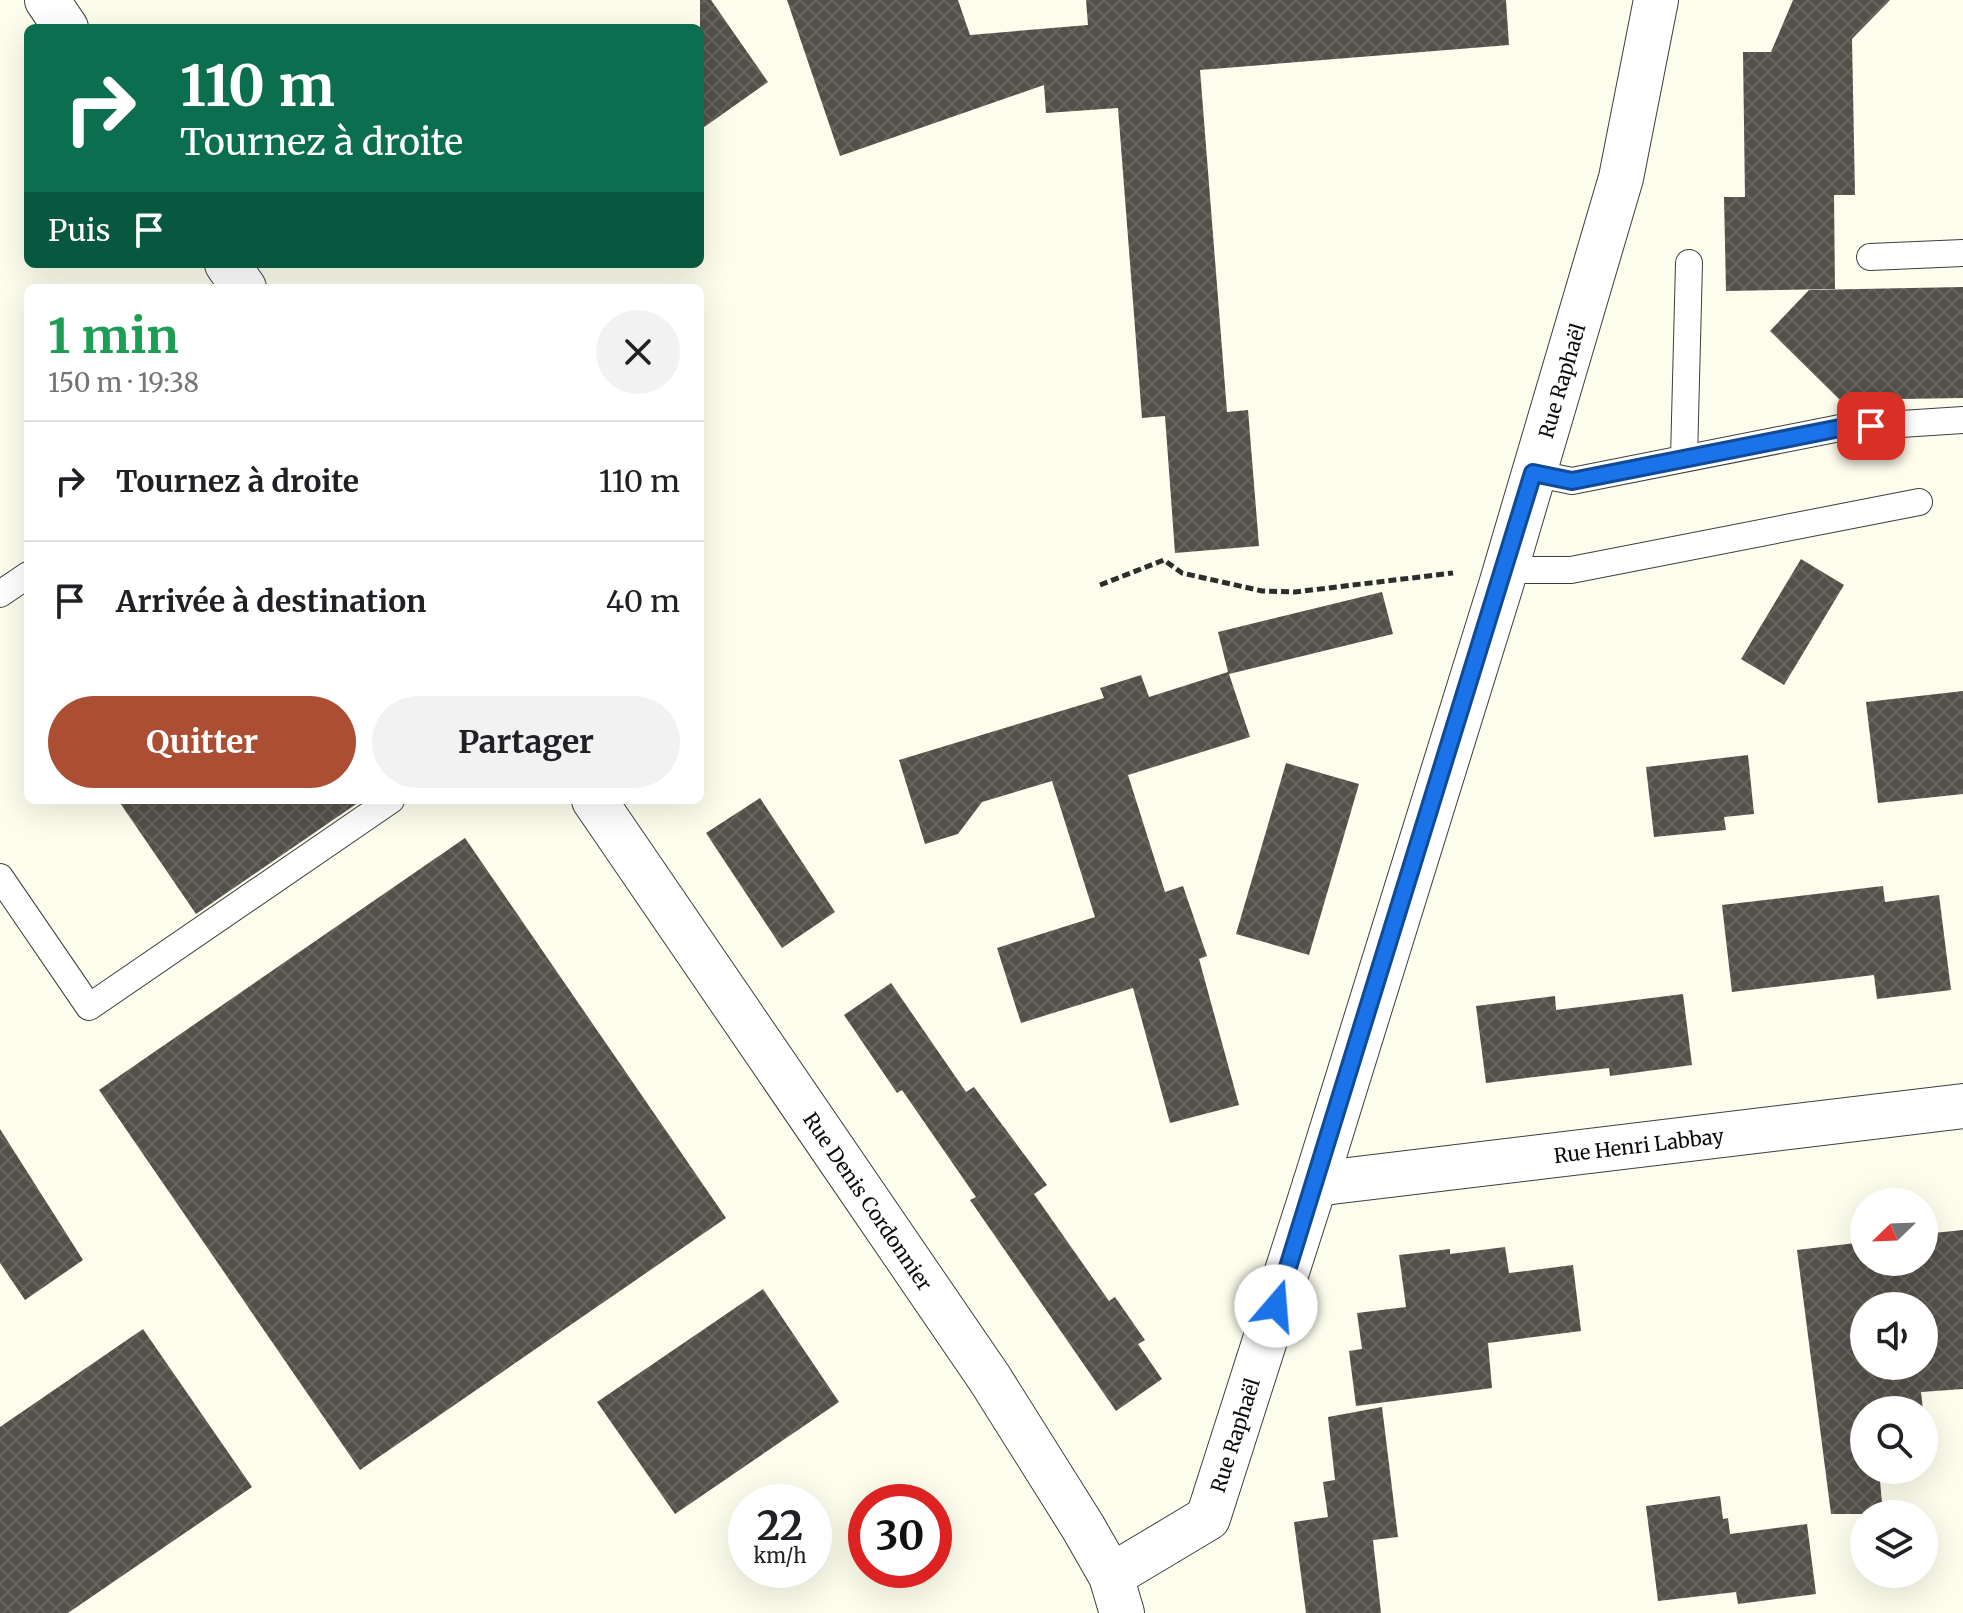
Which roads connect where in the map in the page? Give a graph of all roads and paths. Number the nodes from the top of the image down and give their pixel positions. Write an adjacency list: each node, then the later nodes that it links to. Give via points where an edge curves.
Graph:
1 (47, 0): 3 (street)
2 (1656, 0): 9 (street, Rue Raphaël, via 1621,178)
3 (63, 24)
4 (1963, 253): 5 (lane)
5 (1870, 257)
6 (1689, 263): 8 (lane)
7 (1963, 420): 8 (lane, via 1840,428)
8 (1684, 458): 9 (lane, via 1572,481)
9 (1533, 473): 11 (street, Rue Raphaël)
10 (1919, 502): 11 (lane, via 1571,570)
11 (1503, 577): 13 (path, via 1451,573 1295,592 1262,591 1182,573 1164,560); 19 (street, Rue Raphaël)
12 (24, 578): 14 (lane)
13 (1100, 585)
14 (0, 594)
15 (385, 804): 17 (lane, via 89,1007)
16 (597, 804): 20 (street, Rue Denis Cordonnier, via 990,1379 1083,1527)
17 (0, 877)
18 (1963, 1106): 19 (street, Rue Henri Labbay)
19 (1315, 1184): 20 (street, Rue Raphaël, via 1208,1518)
20 (1116, 1594)

